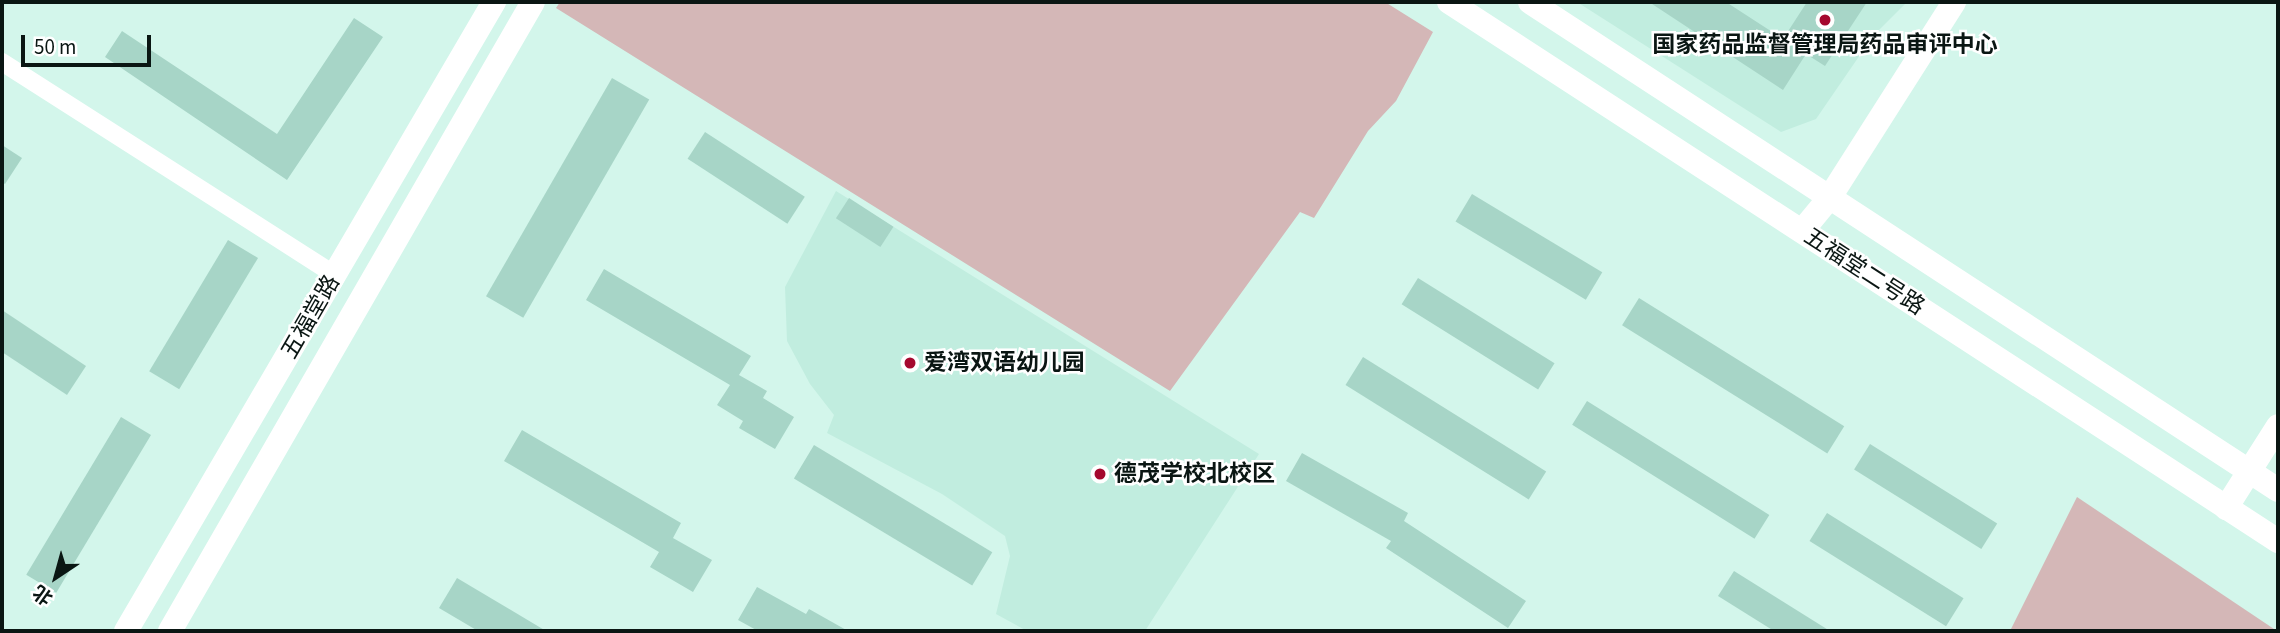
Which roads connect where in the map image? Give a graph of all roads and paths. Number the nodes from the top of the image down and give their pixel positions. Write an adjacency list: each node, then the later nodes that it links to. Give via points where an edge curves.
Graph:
1 (494, 2): 9 (main road, 五福堂路)
2 (533, 2): 16 (main road, 五福堂路)
3 (1449, 2): 8 (main road, 五福堂二号路)
4 (1530, 2): 7 (main road, 五福堂二号路)
5 (1954, 2): 7 (main road)
6 (2, 62): 9 (street)
7 (1829, 197): 8 (main road); 11 (main road, 五福堂二号路)
8 (1802, 231): 13 (main road, 五福堂二号路)
9 (335, 275): 15 (main road, 五福堂路)
10 (2278, 426): 11 (main road)
11 (2248, 471): 12 (main road, 五福堂二号路); 13 (main road)
12 (2278, 490)
13 (2226, 508): 14 (main road, 五福堂二号路)
14 (2278, 541)
15 (126, 631)
16 (170, 631)

